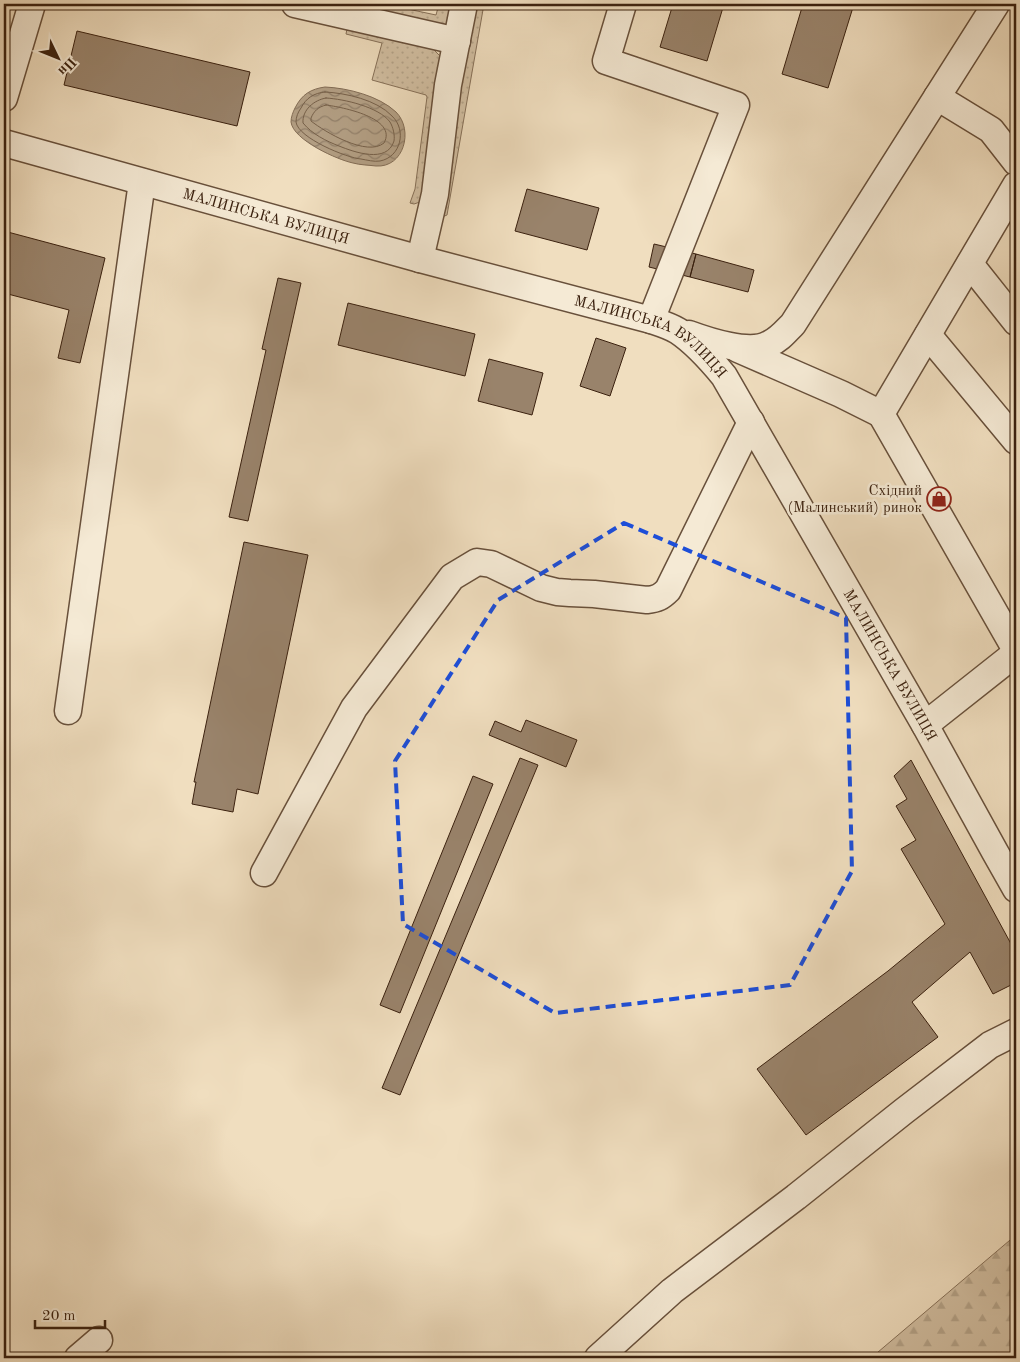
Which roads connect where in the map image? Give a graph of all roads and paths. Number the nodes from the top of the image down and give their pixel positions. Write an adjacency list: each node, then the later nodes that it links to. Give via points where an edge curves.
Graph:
1 (32, 4): 6 (street, via 24,16); 11 (street)
2 (295, 4): 8 (street)
3 (464, 4): 8 (street)
4 (623, 4): 18 (street, via 606,61 736,105)
5 (996, 4): 10 (street)
6 (4, 24)
7 (4, 39): 9 (street)
8 (456, 41): 16 (street, via 435,194)
9 (4, 45)
10 (937, 97): 13 (street, via 991,130); 23 (street, via 793,324 768,345)
11 (4, 98)
12 (4, 143): 14 (street, МАЛИНСЬКА ВУЛИЦЯ)
13 (1016, 162)
14 (142, 182): 16 (street, МАЛИНСЬКА ВУЛИЦЯ); 29 (street)
15 (1016, 185): 17 (street)
16 (420, 259): 18 (street, МАЛИНСЬКА ВУЛИЦЯ)
17 (970, 264): 19 (street); 21 (street)
18 (652, 320): 20 (street, МАЛИНСЬКА ВУЛИЦЯ)
19 (1016, 322)
20 (676, 330): 23 (street); 26 (street, МАЛИНСЬКА ВУЛИЦЯ, via 711,360)
21 (928, 335): 25 (street); 27 (street)
22 (780, 336): 24 (street, via 776,350 778,360)
23 (733, 346): 24 (street)
24 (791, 372): 25 (street)
25 (881, 414): 28 (street)
26 (751, 422): 30 (street, МАЛИНСЬКА ВУЛИЦЯ); 32 (street, via 668,590 661,597 647,600 557,592 541,588 491,564 477,562 452,577 354,708)
27 (1016, 441)
28 (1016, 652): 30 (street)
29 (68, 711)
30 (925, 725): 31 (street, МАЛИНСЬКА ВУЛИЦЯ)
31 (1005, 848): 33 (street, МАЛИНСЬКА ВУЛИЦЯ)
32 (264, 873)
33 (1016, 888)
34 (1016, 1032): 37 (street, via 990,1045 904,1110 672,1291)
35 (99, 1340): 36 (street)
36 (78, 1358)
37 (598, 1358)

